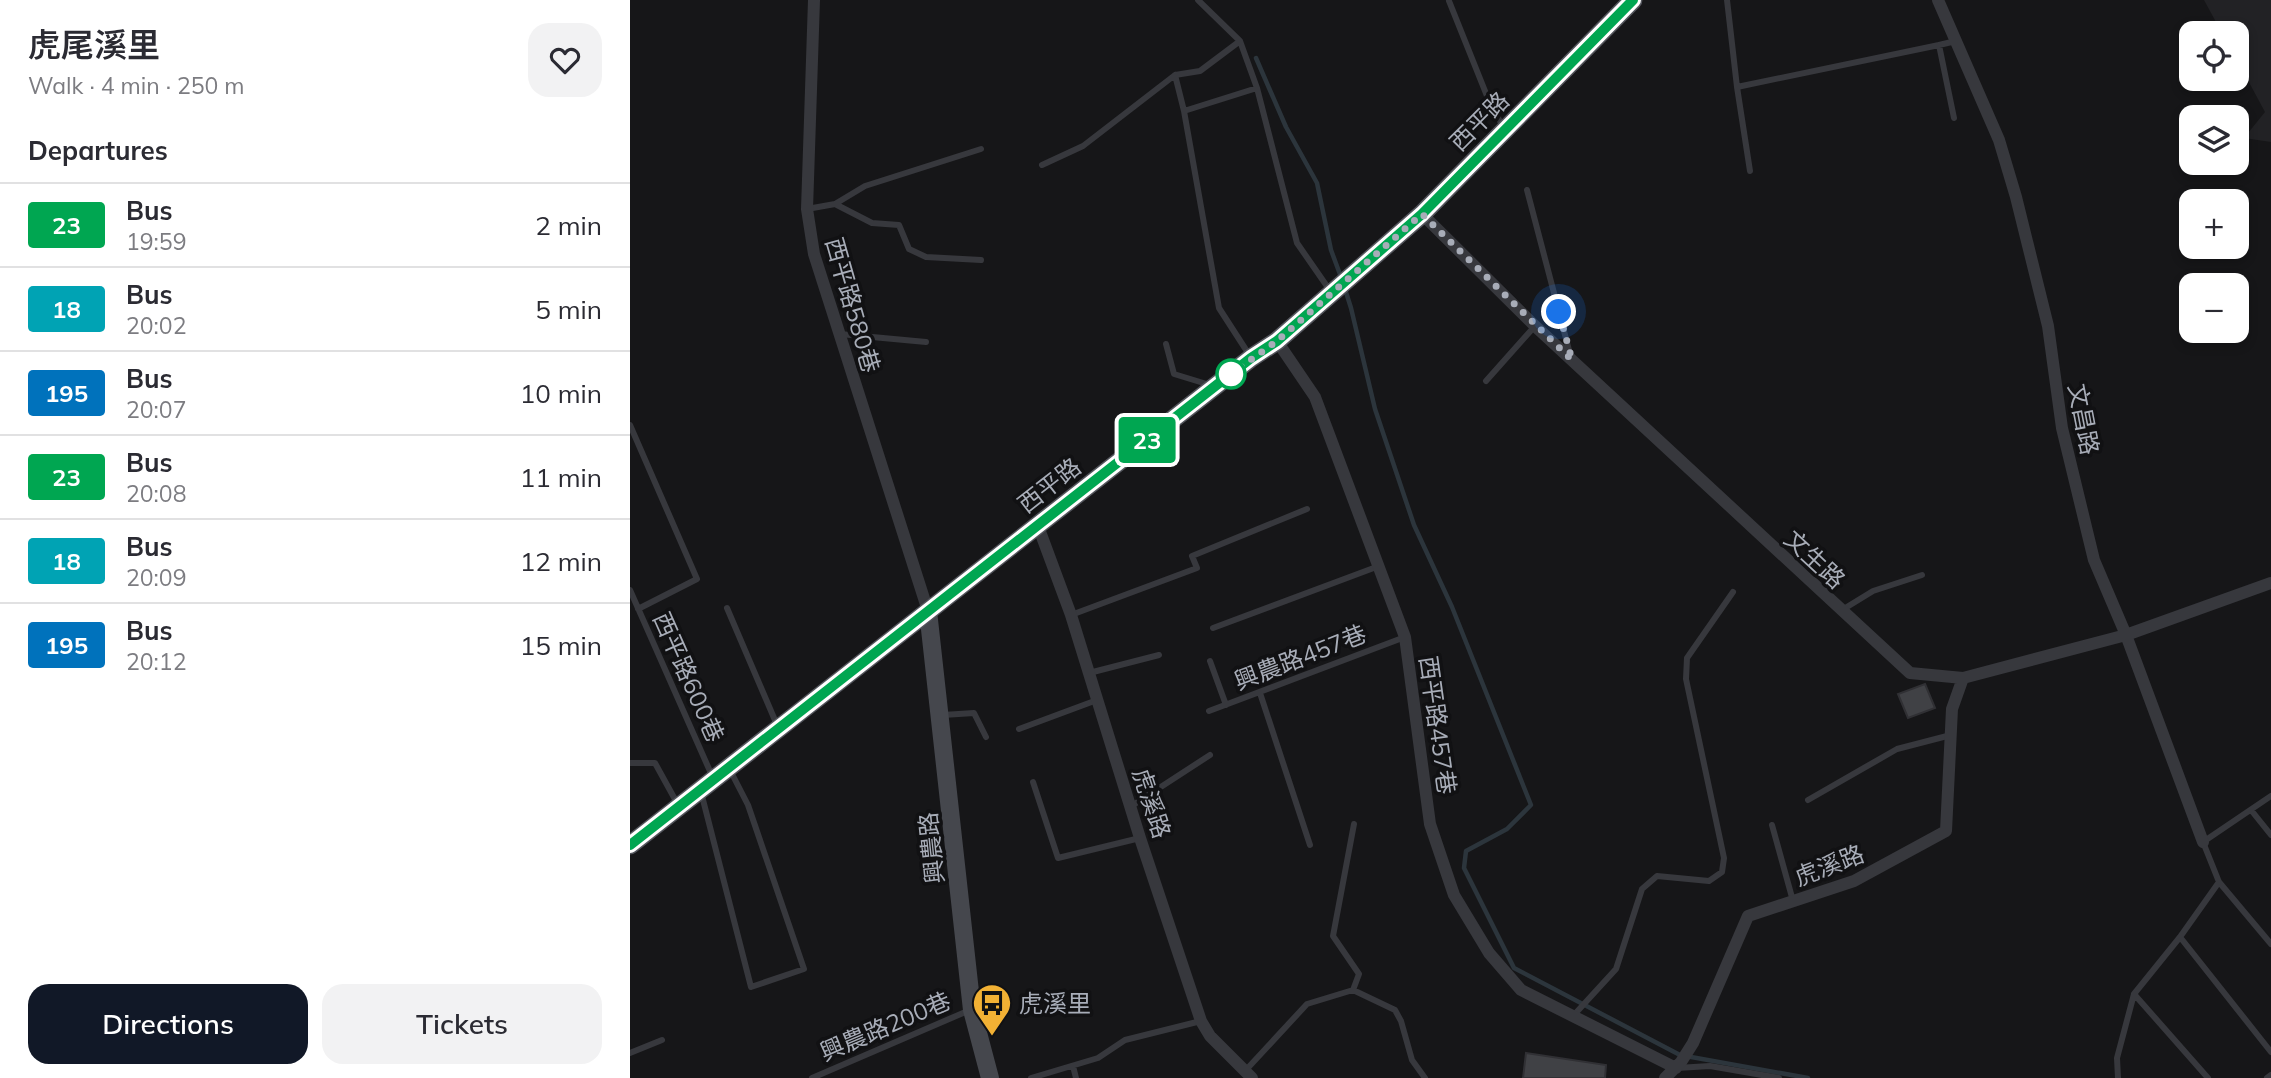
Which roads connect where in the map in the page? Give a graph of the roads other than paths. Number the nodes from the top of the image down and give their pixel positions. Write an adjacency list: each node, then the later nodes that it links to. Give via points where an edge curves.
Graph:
1 (814, 0): 21 (street, 西平路580巷)
2 (1198, 0): 7 (lane)
3 (1633, 0): 15 (main road, 西平路)
4 (1727, 0): 11 (lane)
5 (1938, 0): 8 (street, 文昌路)
6 (1449, 1): 15 (lane, via 1491,106)
7 (1240, 41): 10 (lane, via 1200,71); 12 (lane)
8 (1956, 41): 9 (lane); 48 (street, 文昌路, via 1999,139 2016,197 2048,326 2062,428 2081,507 2095,559)
9 (1939, 45): 11 (lane); 14 (lane)
10 (1175, 75): 13 (lane); 17 (lane, via 1083,146)
11 (1737, 87): 18 (lane)
12 (1257, 88): 13 (lane); 24 (lane, via 1297,243)
13 (1184, 111): 30 (lane, via 1219,308)
14 (1954, 118)
15 (1505, 129): 22 (main road, 西平路)
16 (981, 149): 20 (lane, via 865,186)
17 (1042, 165)
18 (1750, 171)
19 (1527, 190): 31 (lane)
20 (835, 204): 21 (lane); 23 (lane, via 872,223 899,225 909,249 926,257)
21 (807, 209): 26 (street, 西平路580巷, via 814,254)
22 (1422, 214): 24 (main road, 西平路); 25 (street, 文生路)
23 (981, 260)
24 (1332, 294): 27 (main road, 西平路)
25 (1535, 326): 31 (street, 文生路); 32 (lane)
26 (838, 334): 28 (lane); 44 (street, 西平路580巷)
27 (1277, 341): 30 (main road, 西平路); 37 (street, 西平路457巷, via 1315,397)
28 (926, 342)
29 (1166, 344): 33 (lane, via 1174,374)
30 (1251, 358): 33 (main road, 西平路)
31 (1572, 360): 45 (street, 文生路)
32 (1486, 381)
33 (1215, 386): 36 (main road, 西平路)
34 (630, 425): 43 (lane, via 697,579)
35 (1307, 509): 46 (lane, via 1192,556 1197,568)
36 (1038, 526): 44 (main road, 西平路); 46 (street, 虎溪路)
37 (1380, 566): 47 (lane); 49 (street, 西平路457巷)
38 (1922, 575): 45 (lane, via 1873,592)
39 (2271, 583): 48 (street, 文生路)
40 (630, 590): 43 (lane, 西平路600巷)
41 (1733, 592): 86 (lane, via 1687,658 1686,678 1724,858 1722,872 1709,881 1657,876 1642,889 1616,969)
42 (727, 608): 59 (lane)
43 (638, 609): 65 (lane, 西平路600巷)
44 (928, 611): 58 (street, 興農路); 59 (main road, 西平路)
45 (1841, 611): 53 (street, 文生路, via 1910,673)
46 (1071, 615): 52 (street, 虎溪路)
47 (1213, 628)
48 (2126, 635): 53 (street, 文生路); 76 (street, 文昌路)
49 (1405, 637): 54 (lane, 興農路457巷); 86 (street, 西平路457巷, via 1430,824 1454,895 1489,953 1521,990)
50 (1159, 655): 52 (lane)
51 (1210, 661): 56 (lane)
52 (1088, 673): 55 (street, 虎溪路)
53 (1963, 678): 61 (street, 虎溪路, via 1952,709)
54 (1260, 693): 56 (lane, 興農路457巷); 78 (lane)
55 (1097, 700): 60 (lane); 69 (street, 虎溪路)
56 (1226, 705): 57 (lane, 興農路457巷)
57 (1209, 711)
58 (941, 715): 62 (lane, via 974,713); 85 (street, 興農路)
59 (778, 728): 65 (main road, 西平路)
60 (1019, 729)
61 (1951, 735): 68 (lane, via 1897,749); 80 (street, 虎溪路, via 1945,831 1854,881)
62 (986, 737)
63 (1210, 755): 69 (lane)
64 (630, 763): 70 (lane, via 655,763)
65 (714, 779): 65 (lane, via 751,987 804,969 748,805); 70 (main road, 西平路)
66 (1033, 782): 75 (lane, via 1058,858)
67 (2271, 796): 71 (lane)
68 (1808, 800)
69 (1130, 807): 75 (street, 虎溪路)
70 (679, 808): 77 (main road, 西平路)
71 (2251, 810): 74 (lane); 76 (lane)
72 (1354, 824): 83 (lane, via 1333,936 1359,974)
73 (1772, 825): 80 (lane)
74 (2271, 835)
75 (1140, 838): 87 (street, 虎溪路)
76 (2203, 842): 79 (lane)
77 (630, 845)
78 (1310, 845)
79 (2219, 882): 81 (lane); 82 (lane)
80 (1793, 901): 91 (street, 虎溪路, via 1748,916)
81 (2180, 937): 84 (lane); 89 (lane)
82 (2271, 944)
83 (1353, 990): 93 (lane, via 1307,1004); 98 (lane, via 1395,1010 1412,1060)
84 (2134, 994): 101 (lane, via 2117,1058); 102 (lane)
85 (972, 1010): 94 (lane, 興農路200巷); 95 (street, 興農路)
86 (1573, 1016): 91 (street, 西平路457巷)
87 (1201, 1021): 92 (lane, via 1125,1040 1098,1058); 93 (street, 虎溪路)
88 (662, 1040): 90 (lane)
89 (2271, 1052)
90 (630, 1053)
91 (1679, 1065): 99 (street, 虎溪路); 100 (lane)
92 (1073, 1066): 96 (lane); 97 (lane)
93 (1249, 1075)
94 (812, 1078)
95 (990, 1078)
96 (1031, 1078)
97 (1076, 1078)
98 (1425, 1078)
99 (1665, 1078)
100 (1779, 1078)
101 (2118, 1078)
102 (2208, 1078)

